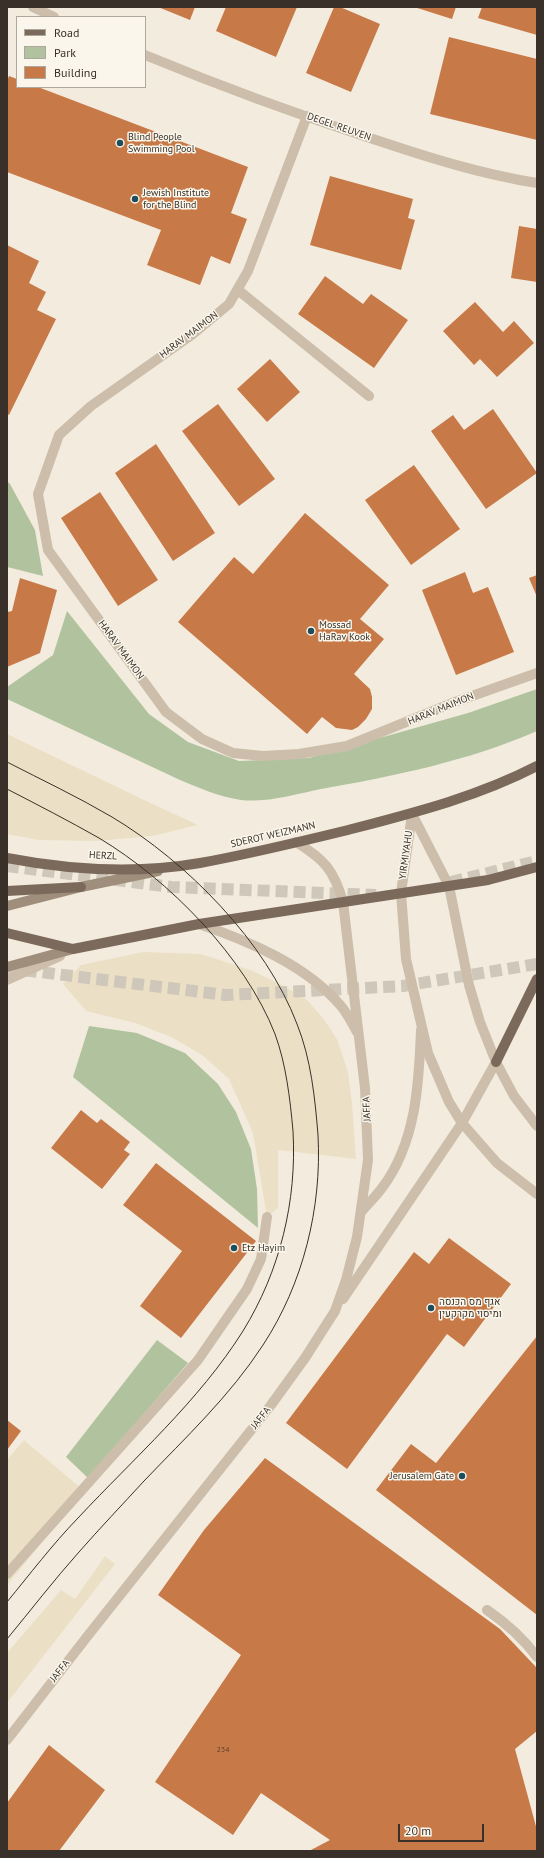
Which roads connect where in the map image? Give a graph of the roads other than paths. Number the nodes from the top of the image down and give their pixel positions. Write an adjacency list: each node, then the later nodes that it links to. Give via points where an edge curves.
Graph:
1 (33, 7): 2 (street)
2 (52, 16)
3 (146, 55): 4 (street, DEGEL REUVEN)
4 (307, 116): 5 (street, DEGEL REUVEN, via 449,164); 6 (street, HARAV MAIMON, via 248,271)
5 (537, 183)
6 (238, 290): 7 (street); 8 (street, HARAV MAIMON, via 229,304 193,334 91,406 59,435 38,494 48,550 166,712 202,739 233,753 263,756 299,754 348,746 455,702)
7 (369, 396)
8 (537, 673)
9 (537, 766): 10 (main road, SDEROT WEIZMANN, via 468,796)
10 (412, 814): 11 (main road, SDEROT WEIZMANN); 15 (street, YIRMIYAHU); 18 (street, YIRMIYAHU)
11 (296, 842): 13 (main road, SDEROT WEIZMANN); 19 (street, JAFFA, via 328,866 338,883)
12 (7, 858): 13 (main road, HERZL, via 116,869)
13 (199, 863): 16 (main road, SDEROT WEIZMANN)
14 (537, 867): 15 (main road, via 488,880)
15 (449, 886): 18 (main road); 29 (street, YIRMIYAHU, via 469,985)
16 (81, 887): 17 (main road); 20 (main road, SDEROT WEIZMANN)
17 (7, 891)
18 (401, 893): 19 (main road); 27 (street, YIRMIYAHU, via 406,959)
19 (343, 902): 21 (main road); 28 (street, JAFFA)
20 (7, 906)
21 (199, 924): 23 (main road); 28 (street, JAFFA, via 248,943 305,974 322,986 342,1007)
22 (7, 933): 23 (main road)
23 (73, 949): 24 (main road); 26 (street)
24 (7, 968)
25 (537, 979): 29 (main road)
26 (7, 980)
27 (421, 1028): 30 (street, YIRMIYAHU, via 438,1079); 33 (street, via 419,1078 408,1133 397,1162 386,1181)
28 (359, 1034): 33 (street, JAFFA, via 368,1127 368,1160)
29 (496, 1062): 30 (street); 31 (street, YIRMIYAHU, via 514,1096)
30 (462, 1124): 32 (street, YIRMIYAHU, via 497,1163); 35 (street)
31 (537, 1126)
32 (537, 1194)
33 (362, 1211): 35 (street, JAFFA, via 346,1280)
34 (266, 1217): 36 (street, via 261,1259 247,1289 198,1360)
35 (335, 1311): 39 (street, JAFFA, via 271,1405)
36 (7, 1574)
37 (487, 1610): 38 (street, via 528,1645)
38 (537, 1657)
39 (7, 1740)

